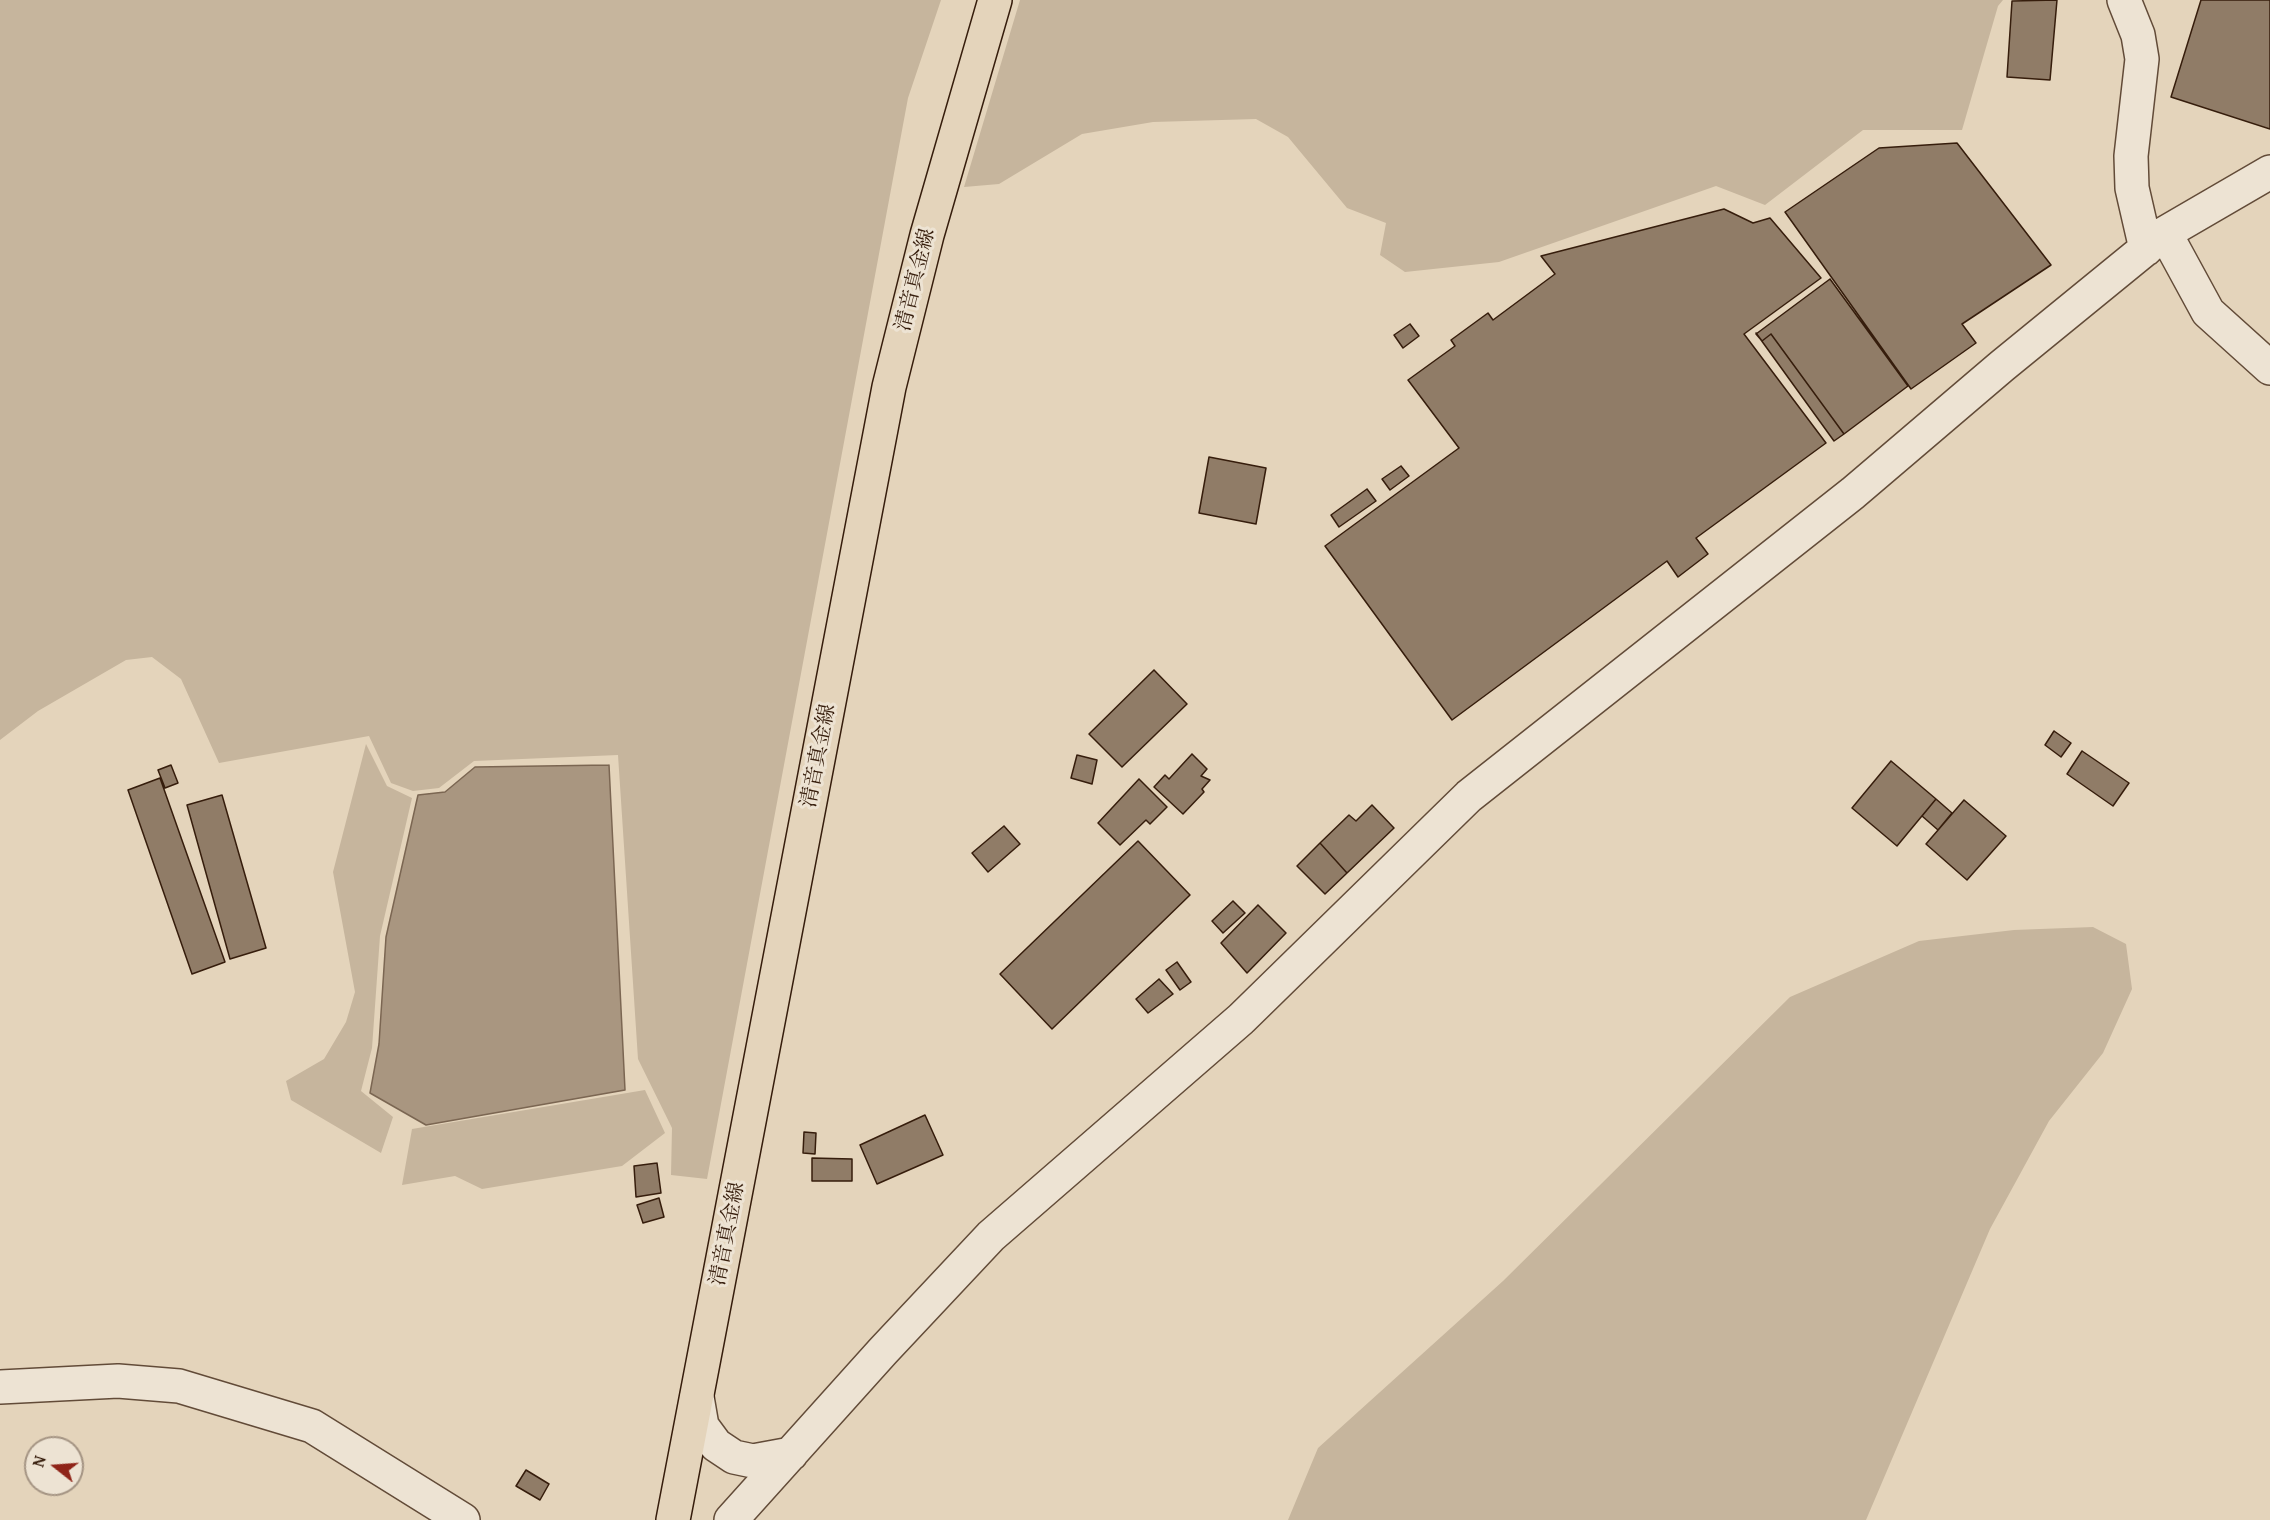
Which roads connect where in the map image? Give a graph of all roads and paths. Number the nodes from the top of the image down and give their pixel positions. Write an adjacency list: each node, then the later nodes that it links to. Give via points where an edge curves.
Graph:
1 (995, 0): 7 (main road, 清音真金線, via 927,235 889,387)
2 (2124, 0): 4 (street, via 2138,35 2142,60 2131,156 2132,188)
3 (2270, 172): 4 (street)
4 (2156, 241): 5 (street, via 2208,312); 8 (street, via 1853,493 1469,796 1241,1019 991,1236)
5 (2270, 368)
6 (0, 1388): 9 (street, via 118,1381 179,1386 312,1426)
7 (697, 1397): 8 (street, via 702,1426 716,1445 734,1457 753,1461); 10 (main road, 清音真金線)
8 (791, 1454): 11 (street)
9 (463, 1520)
10 (673, 1520)
11 (732, 1520)

